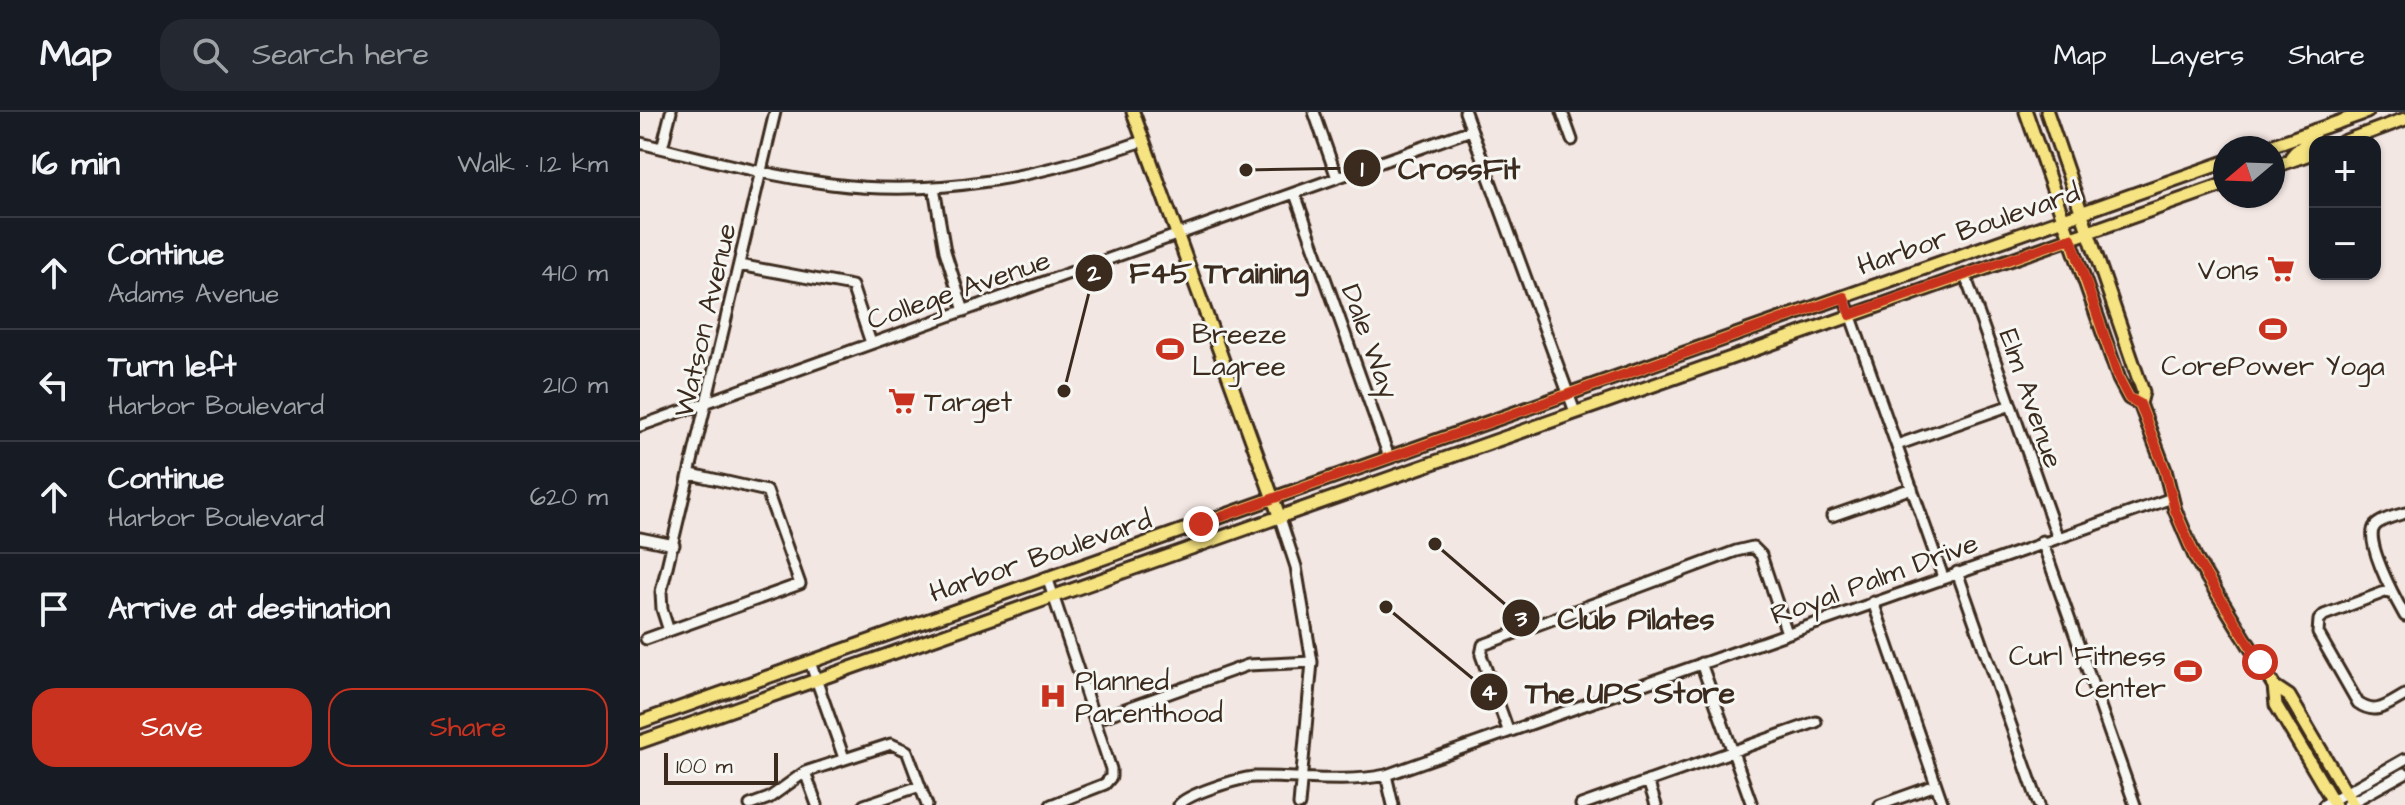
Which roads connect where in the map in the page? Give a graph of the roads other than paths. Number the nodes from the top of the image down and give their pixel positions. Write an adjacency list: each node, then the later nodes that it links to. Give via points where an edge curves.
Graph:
1 (671, 112): 18 (street)
2 (775, 112): 23 (street, Watson Avenue)
3 (1133, 112): 15 (main road)
4 (1314, 112): 24 (street)
5 (1465, 112): 11 (street)
6 (1562, 112): 14 (street)
7 (2026, 112): 29 (main road)
8 (2047, 112): 28 (main road)
9 (2367, 112): 12 (main road)
10 (2405, 119): 13 (main road)
11 (1471, 130): 24 (street, College Avenue); 39 (street)
12 (2315, 130): 16 (main road); 20 (main road)
13 (2359, 136)
14 (1572, 140)
15 (1143, 141): 25 (street, via 1039,173); 31 (main road)
16 (2285, 141)
17 (640, 143): 18 (street)
18 (662, 148): 23 (street)
19 (2309, 154): 20 (main road)
20 (2289, 161): 21 (main road)
21 (2285, 162)
22 (2213, 166): 28 (main road, Harbor Boulevard)
23 (761, 172): 25 (street, via 855,187); 33 (street, Watson Avenue)
24 (1337, 178): 27 (street, College Avenue)
25 (934, 188): 36 (street, via 945,251)
26 (2213, 188): 30 (main road, Harbor Boulevard)
27 (1295, 194): 31 (street, College Avenue); 46 (street, Dale Way)
28 (2082, 213): 29 (main road, Harbor Boulevard); 30 (main road)
29 (2065, 219): 32 (main road); 35 (main road, Harbor Boulevard)
30 (2089, 232): 32 (main road, Harbor Boulevard); 41 (main road, via 2143,392)
31 (1177, 234): 36 (street, College Avenue); 50 (main road)
32 (2071, 238): 34 (main road, Harbor Boulevard); 41 (main road, via 2119,379 2129,398)
33 (739, 265): 38 (street, via 852,286); 40 (street, Watson Avenue)
34 (1965, 275): 37 (main road, Harbor Boulevard); 42 (street, Elm Avenue)
35 (1844, 297): 37 (street); 39 (main road, Harbor Boulevard)
36 (964, 311): 38 (street, College Avenue)
37 (1850, 315): 43 (main road, Harbor Boulevard); 45 (street)
38 (871, 343): 40 (street, College Avenue)
39 (1568, 393): 43 (street); 46 (main road, Harbor Boulevard)
40 (707, 402): 44 (street, College Avenue); 47 (street, Watson Avenue)
41 (2140, 404): 49 (main road)
42 (2011, 405): 45 (street); 54 (street, Elm Avenue)
43 (1575, 412): 53 (main road, Harbor Boulevard)
44 (640, 426)
45 (1897, 445): 48 (street)
46 (1389, 457): 50 (main road, Harbor Boulevard)
47 (691, 474): 57 (street, Watson Avenue); 65 (street, via 767,491 800,584)
48 (1912, 488): 52 (street); 60 (street)
49 (2172, 498): 54 (street, Royal Palm Drive); 72 (main road, via 2201,567)
50 (1273, 499): 53 (main road); 59 (main road, Harbor Boulevard)
51 (2405, 513): 61 (street, via 2372,530)
52 (1832, 516)
53 (1280, 518): 62 (main road, Harbor Boulevard); 69 (street, via 1296,567)
54 (2057, 536): 56 (street, Royal Palm Drive)
55 (640, 538): 57 (street)
56 (2042, 541): 58 (street, Royal Palm Drive); 106 (street)
57 (674, 545): 65 (street, Watson Avenue, via 661,592)
58 (1957, 572): 60 (street, Royal Palm Drive); 105 (street)
59 (1047, 577): 62 (street); 68 (main road, Harbor Boulevard)
60 (1943, 577): 63 (street, Royal Palm Drive)
61 (2390, 590): 64 (street); 73 (street, via 2319,620 2318,633 2358,703 2368,711)
62 (1053, 598): 71 (main road, Harbor Boulevard); 74 (street)
63 (1873, 602): 66 (street, Royal Palm Drive); 87 (street)
64 (2405, 616)
65 (669, 631): 67 (street)
66 (1787, 633): 70 (street, Royal Palm Drive); 77 (street, via 1761,555 1753,547 1736,551 1483,645 1481,655)
67 (646, 639)
68 (810, 662): 71 (street); 75 (main road, Harbor Boulevard)
69 (1312, 662): 74 (street, via 1248,665); 85 (street)
70 (1701, 663): 77 (street, Royal Palm Drive); 79 (street)
71 (817, 681): 78 (main road, Harbor Boulevard); 80 (street)
72 (2274, 686): 90 (main road, via 2289,696); 91 (main road, via 2276,705)
73 (2405, 695)
74 (1097, 719): 89 (street, via 1111,777)
75 (640, 722)
76 (1816, 722): 79 (street)
77 (1508, 730): 84 (street, Royal Palm Drive)
78 (641, 740)
79 (1732, 750): 86 (street); 102 (street)
80 (844, 758): 82 (street); 88 (street, via 891,744 907,751)
81 (2405, 759): 90 (street)
82 (805, 772): 92 (street); 93 (street)
83 (2405, 773): 90 (street)
84 (1386, 775): 85 (street, Royal Palm Drive); 99 (street)
85 (1299, 781): 97 (street, Royal Palm Drive, via 1251,777); 98 (street)
86 (1648, 781): 100 (street); 101 (street)
87 (1936, 785): 103 (street); 104 (street)
88 (920, 786): 94 (street); 95 (street)
89 (1075, 801): 96 (street)
90 (2349, 801): 91 (street)
91 (2331, 803)
92 (750, 805)
93 (817, 805)
94 (864, 805)
95 (927, 805)
96 (1051, 805)
97 (1179, 805)
98 (1299, 805)
99 (1393, 805)
100 (1581, 805)
101 (1656, 805)
102 (1752, 805)
103 (1880, 805)
104 (1943, 805)
105 (2039, 805)
106 (2135, 805)

